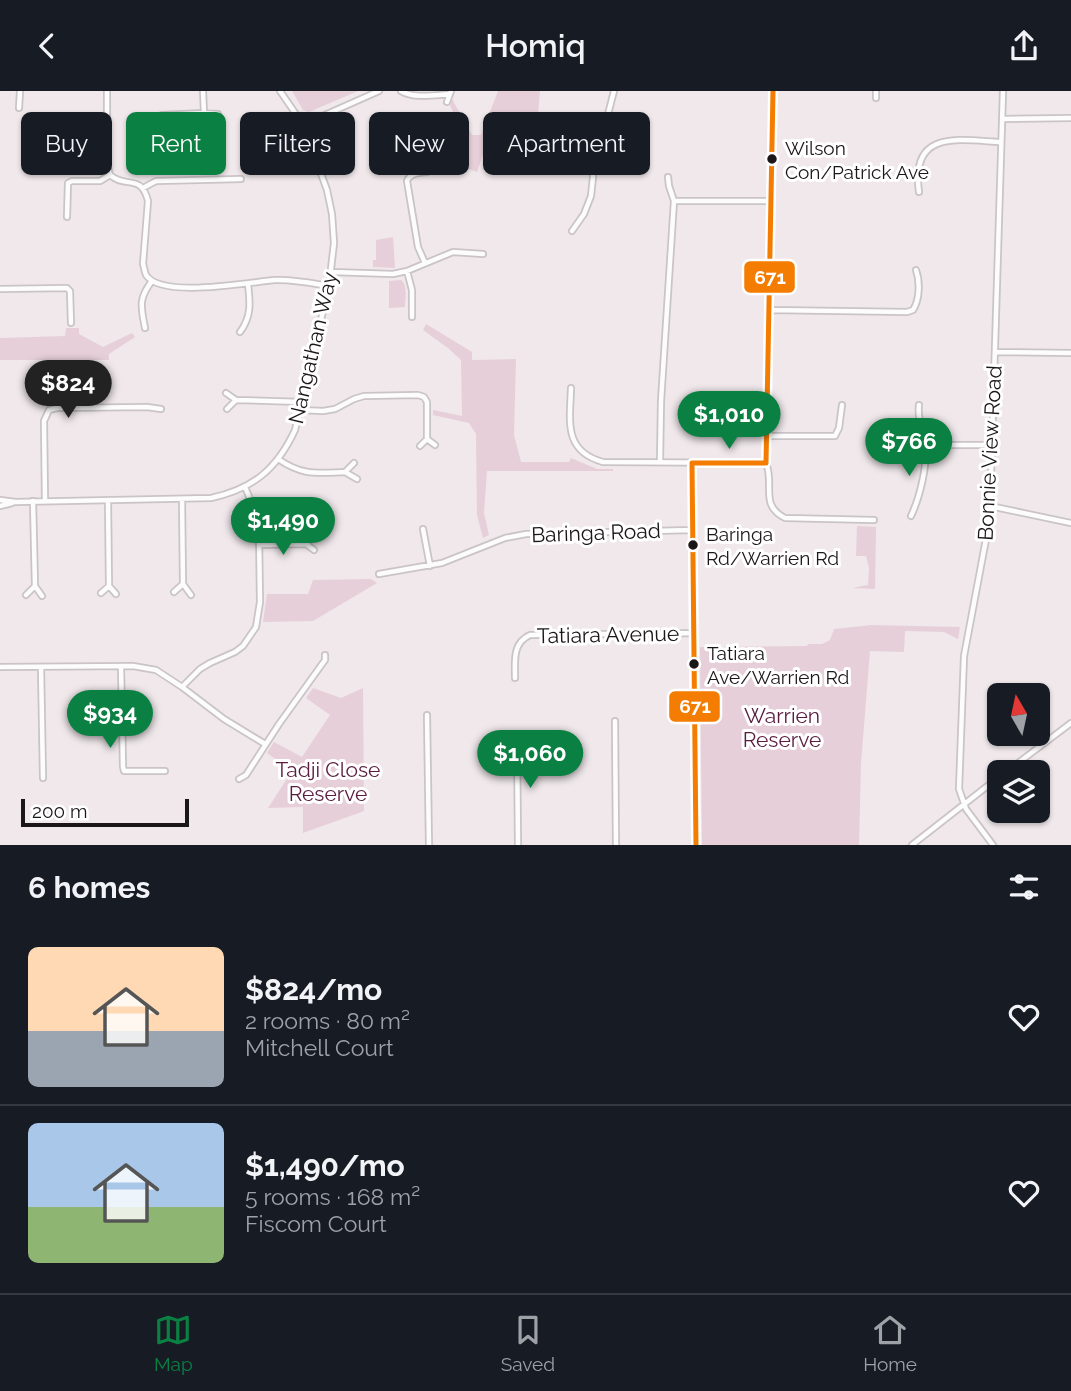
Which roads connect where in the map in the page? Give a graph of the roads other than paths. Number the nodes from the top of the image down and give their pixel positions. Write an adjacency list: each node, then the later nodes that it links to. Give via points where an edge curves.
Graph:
1 (20, 91): 14 (street)
2 (107, 91): 15 (street)
3 (203, 91): 16 (street)
4 (280, 91): 17 (street)
5 (379, 91): 18 (street)
6 (401, 91): 11 (street, via 412,95)
7 (614, 91): 33 (street, via 592,159 591,195)
8 (773, 91): 31 (street)
9 (876, 91): 12 (street)
10 (1003, 91): 20 (street, Bonnie View Road)
11 (450, 93): 13 (street)
12 (876, 98)
13 (447, 102)
14 (19, 108)
15 (107, 112)
16 (204, 112)
17 (294, 112)
18 (330, 112)
19 (1071, 118): 20 (street)
20 (1002, 119): 21 (street, Bonnie View Road)
21 (1001, 142): 29 (street, via 935,144 919,162); 48 (street, Bonnie View Road)
22 (109, 175): 32 (street, via 100,181 68,183)
23 (111, 175): 28 (street)
24 (322, 175): 38 (street, Nangathan Way, via 332,214)
25 (412, 175): 35 (street, via 407,181)
26 (668, 177): 30 (street)
27 (241, 179): 28 (street, via 156,181)
28 (143, 188): 39 (street, via 148,201 144,264)
29 (919, 192)
30 (674, 201): 31 (street); 66 (street)
31 (771, 201): 43 (street)
32 (67, 217)
33 (572, 232)
34 (483, 254): 35 (street, via 453,252)
35 (425, 263): 37 (street)
36 (916, 269): 43 (street, via 918,300 907,312)
37 (407, 271): 38 (street); 44 (street)
38 (332, 272): 41 (street, Nangathan Way)
39 (152, 281): 40 (street, via 195,288); 46 (street, via 142,295)
40 (248, 284): 41 (street, via 290,280); 47 (street, via 249,316)
41 (329, 286): 53 (street, Nangathan Way)
42 (0, 289): 45 (street, via 67,288)
43 (770, 310): 59 (street)
44 (412, 317)
45 (71, 323)
46 (145, 328)
47 (240, 332)
48 (995, 352): 49 (street); 63 (street, Bonnie View Road)
49 (1071, 353)
50 (572, 388): 66 (street, via 570,434 582,453 603,462)
51 (226, 393): 52 (street)
52 (236, 400): 53 (street); 57 (street)
53 (302, 402): 58 (street, Nangathan Way)
54 (842, 405): 59 (street, via 835,436)
55 (919, 405): 62 (street)
56 (161, 409): 77 (street, via 49,410 44,421)
57 (228, 409)
58 (299, 410): 60 (street, via 335,409 364,396 418,395 427,402); 65 (street, Nangathan Way, via 295,430)
59 (768, 436): 69 (street)
60 (427, 439): 61 (street); 64 (street)
61 (435, 445)
62 (925, 445): 63 (street); 81 (street)
63 (992, 445): 80 (street, Bonnie View Road)
64 (420, 446)
65 (278, 459): 70 (street, via 302,472); 72 (street, Nangathan Way)
66 (660, 462): 68 (street)
67 (354, 463): 70 (street)
68 (692, 463): 69 (street); 85 (street)
69 (766, 463): 82 (street, via 769,502 781,517)
70 (345, 473): 71 (street)
71 (357, 478)
72 (245, 487): 73 (street, Nangathan Way, via 211,498); 88 (street, via 255,511)
73 (182, 499): 75 (street, Nangathan Way); 92 (street)
74 (0, 500): 78 (street, Nangathan Way)
75 (108, 500): 77 (street, Nangathan Way); 94 (street)
76 (33, 501): 77 (street, Nangathan Way); 78 (street, Nangathan Way); 93 (street)
77 (45, 501)
78 (16, 502): 79 (street, Nangathan Way)
79 (0, 506)
80 (990, 506): 83 (street); 118 (street, Bonnie View Road, via 964,656 959,789)
81 (911, 516)
82 (874, 520)
83 (1071, 523)
84 (423, 529): 90 (street)
85 (693, 530): 90 (street, Baringa Road, via 526,534); 101 (street)
86 (312, 538): 87 (street)
87 (306, 544): 88 (street); 89 (street)
88 (260, 545): 107 (street, via 256,627 243,646 200,669)
89 (314, 550)
90 (430, 566): 91 (street, Baringa Road)
91 (379, 575)
92 (183, 584): 95 (street); 98 (street)
93 (35, 586): 99 (street); 100 (street)
94 (108, 586): 96 (street); 97 (street)
95 (174, 592)
96 (101, 593)
97 (117, 594)
98 (191, 594)
99 (26, 595)
100 (42, 596)
101 (694, 633): 106 (street, Tatiara Avenue, via 530,635 516,649); 122 (street)
102 (325, 655): 112 (street, via 326,660)
103 (121, 666): 105 (street); 107 (street, via 156,670); 114 (street, via 122,768 128,772)
104 (0, 667): 105 (street)
105 (41, 667): 115 (street)
106 (515, 678)
107 (182, 687): 112 (street)
108 (427, 715): 119 (street)
109 (615, 721): 121 (street)
110 (1071, 723): 113 (street)
111 (517, 735): 120 (street)
112 (265, 744): 116 (street)
113 (1022, 760)
114 (165, 771)
115 (43, 778)
116 (239, 779)
117 (987, 786): 118 (street)
118 (964, 804): 123 (street); 124 (street, Bonnie View Road)
119 (429, 845)
120 (518, 845)
121 (616, 845)
122 (696, 845)
123 (912, 845)
124 (993, 845)

